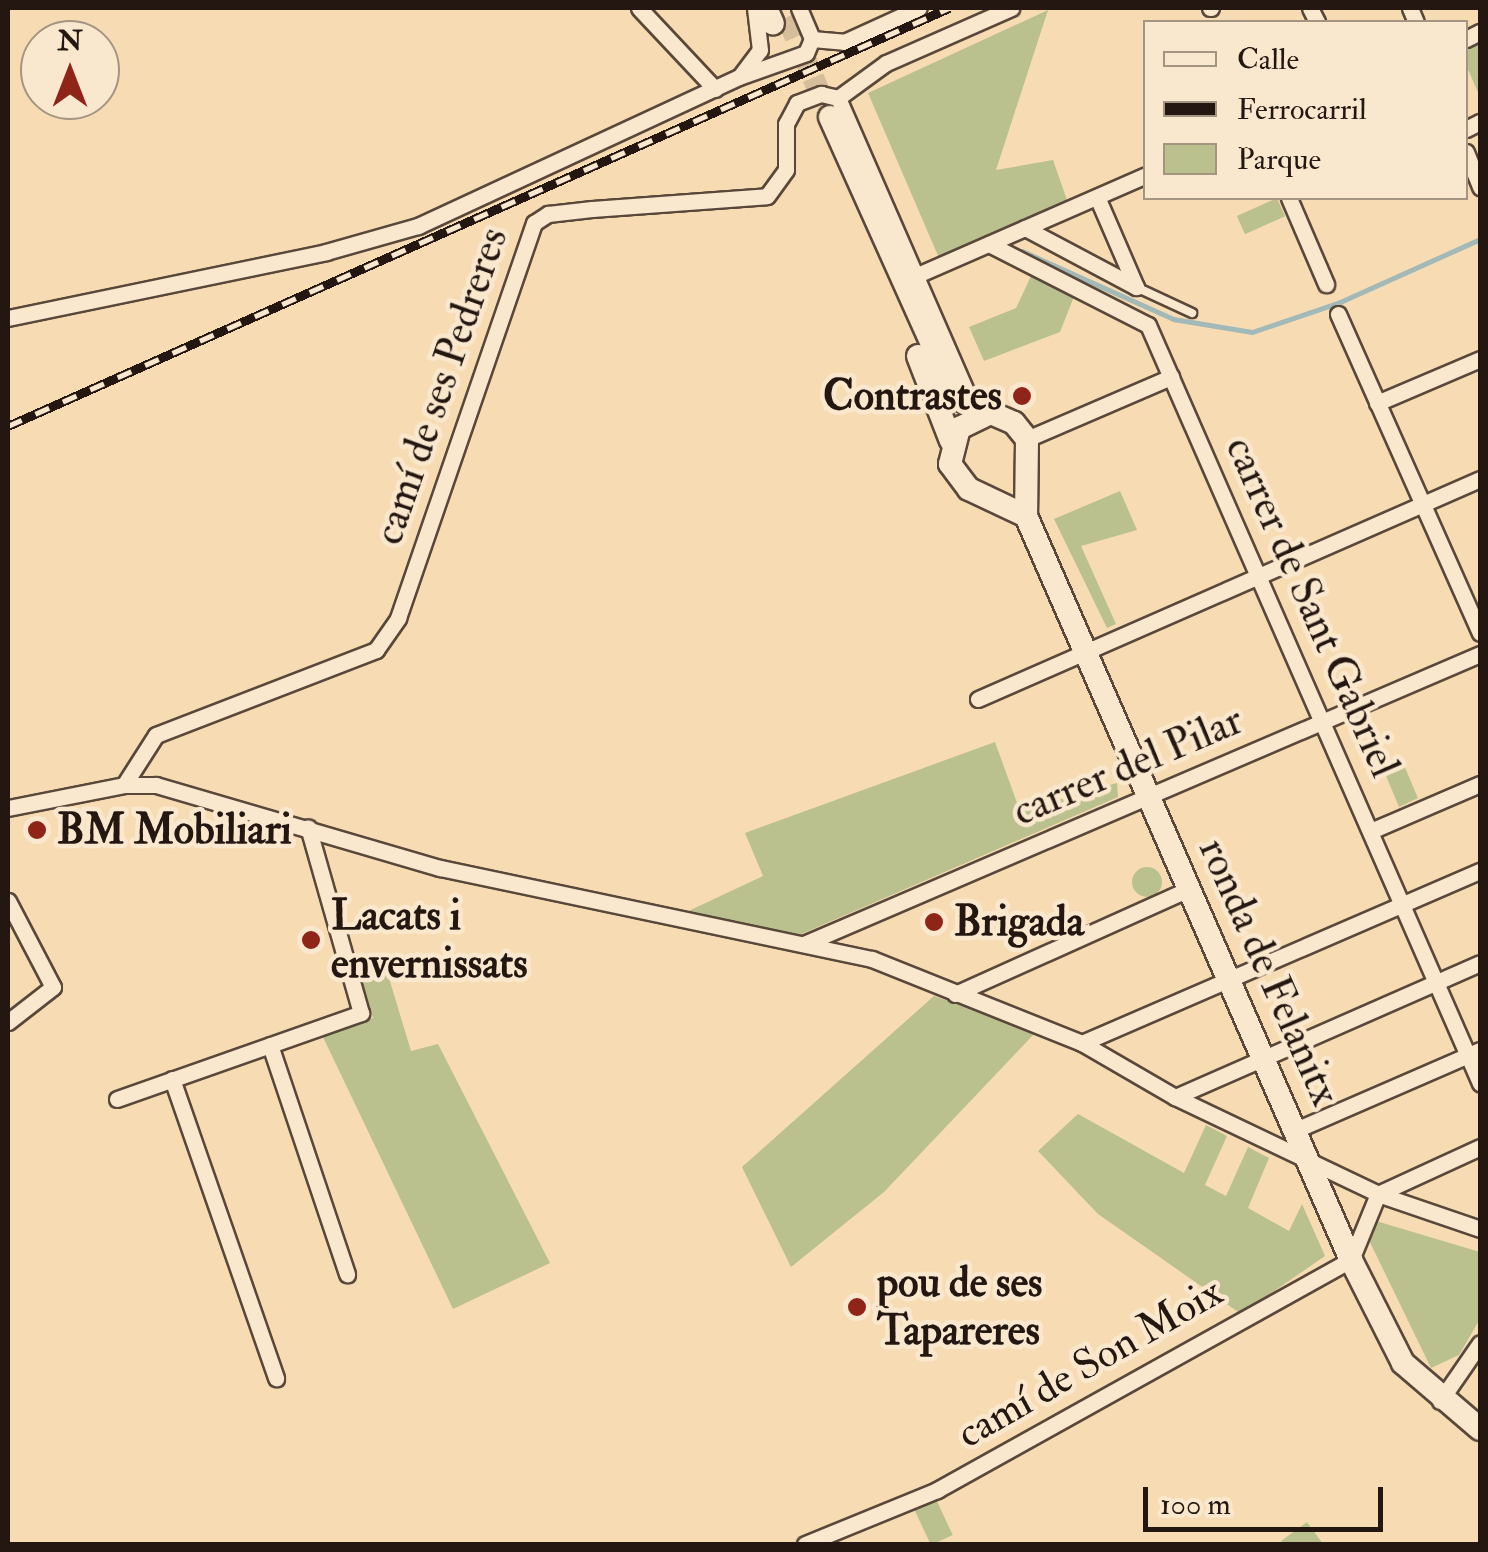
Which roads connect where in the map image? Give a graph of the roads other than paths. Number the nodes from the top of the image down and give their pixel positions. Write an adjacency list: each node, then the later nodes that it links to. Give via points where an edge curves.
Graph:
1 (639, 8): 8 (street)
2 (755, 8): 7 (street, via 760,50)
3 (918, 8): 6 (street, via 844,42)
4 (1011, 8): 9 (street, via 886,64)
5 (781, 13): 6 (street)
6 (812, 39): 7 (street, via 806,53)
7 (738, 77): 8 (street)
8 (714, 88): 22 (street, via 418,226)
9 (829, 113): 17 (street); 26 (main road, via 946,380 956,398); 28 (main road); 41 (street, camí de ses Pedreres, via 821,94 797,103 786,124 786,170 768,196 592,208 548,214 534,223 398,618 376,650 156,735)
10 (1468, 157): 12 (street)
11 (1143, 176): 13 (street)
12 (1480, 187)
13 (1097, 196): 15 (street); 19 (street)
14 (1293, 200): 18 (street)
15 (1025, 228): 16 (street); 19 (street)
16 (989, 244): 17 (street); 24 (street, carrer de Sant Gabriel, via 1148,326)
17 (915, 276): 26 (street)
18 (1326, 284)
19 (1136, 287): 20 (lane)
20 (1192, 313)
21 (1338, 314): 25 (street)
22 (8, 318)
23 (1480, 359): 25 (street)
24 (1171, 377): 27 (street); 34 (street, carrer de Sant Gabriel)
25 (1377, 403): 32 (street)
26 (980, 411): 27 (main road, via 1014,422); 28 (main road)
27 (1027, 439): 29 (main road)
28 (951, 441): 31 (main road, via 956,477)
29 (1026, 472): 31 (main road, via 1013,487); 33 (main road)
30 (1480, 479): 32 (street)
31 (989, 494): 33 (main road)
32 (1424, 504): 34 (street); 35 (street)
33 (1026, 516): 36 (main road, ronda de Felanitx)
34 (1260, 576): 36 (street); 39 (street, carrer de Sant Gabriel)
35 (1480, 634)
36 (1087, 651): 38 (street); 42 (main road, ronda de Felanitx)
37 (1480, 654): 39 (street, carrer del Pilar)
38 (978, 699)
39 (1325, 720): 42 (street, carrer del Pilar); 45 (street, carrer de Sant Gabriel)
40 (1480, 784): 45 (street)
41 (124, 785): 43 (street); 44 (street, via 214,798)
42 (1150, 795): 47 (main road, ronda de Felanitx); 50 (street, carrer del Pilar)
43 (8, 808)
44 (308, 827): 50 (street, via 458,872); 57 (street, via 362,1013)
45 (1373, 830): 49 (street, carrer de Sant Gabriel)
46 (1480, 872): 49 (street)
47 (1189, 889): 52 (main road, ronda de Felanitx); 54 (street)
48 (8, 901): 55 (street, via 53,987)
49 (1405, 904): 52 (street); 53 (street, carrer de Sant Gabriel)
50 (804, 944): 54 (street, via 872,959)
51 (1480, 963): 53 (street)
52 (1229, 979): 56 (street); 59 (main road, ronda de Felanitx)
53 (1438, 982): 58 (street, carrer de Sant Gabriel); 59 (street)
54 (955, 994): 56 (street)
55 (8, 1022)
56 (1082, 1043): 62 (street)
57 (270, 1046): 60 (street); 70 (street)
58 (1475, 1052): 61 (street, carrer de Sant Gabriel); 64 (street)
59 (1264, 1056): 62 (street); 64 (main road, ronda de Felanitx)
60 (172, 1079): 63 (street); 72 (street)
61 (1480, 1083)
62 (1175, 1097): 66 (street)
63 (118, 1098)
64 (1298, 1129): 66 (main road, ronda de Felanitx)
65 (1480, 1146): 67 (street)
66 (1314, 1164): 67 (street); 69 (main road, ronda de Felanitx)
67 (1378, 1194): 68 (street); 69 (street)
68 (1480, 1228)
69 (1351, 1260): 73 (main road, ronda de Felanitx, via 1403,1363); 75 (street, camí de Son Moix, via 937,1490)
70 (347, 1274)
71 (1480, 1343): 73 (street)
72 (276, 1378)
73 (1440, 1400): 74 (main road, ronda de Felanitx)
74 (1480, 1430)
75 (805, 1544)

